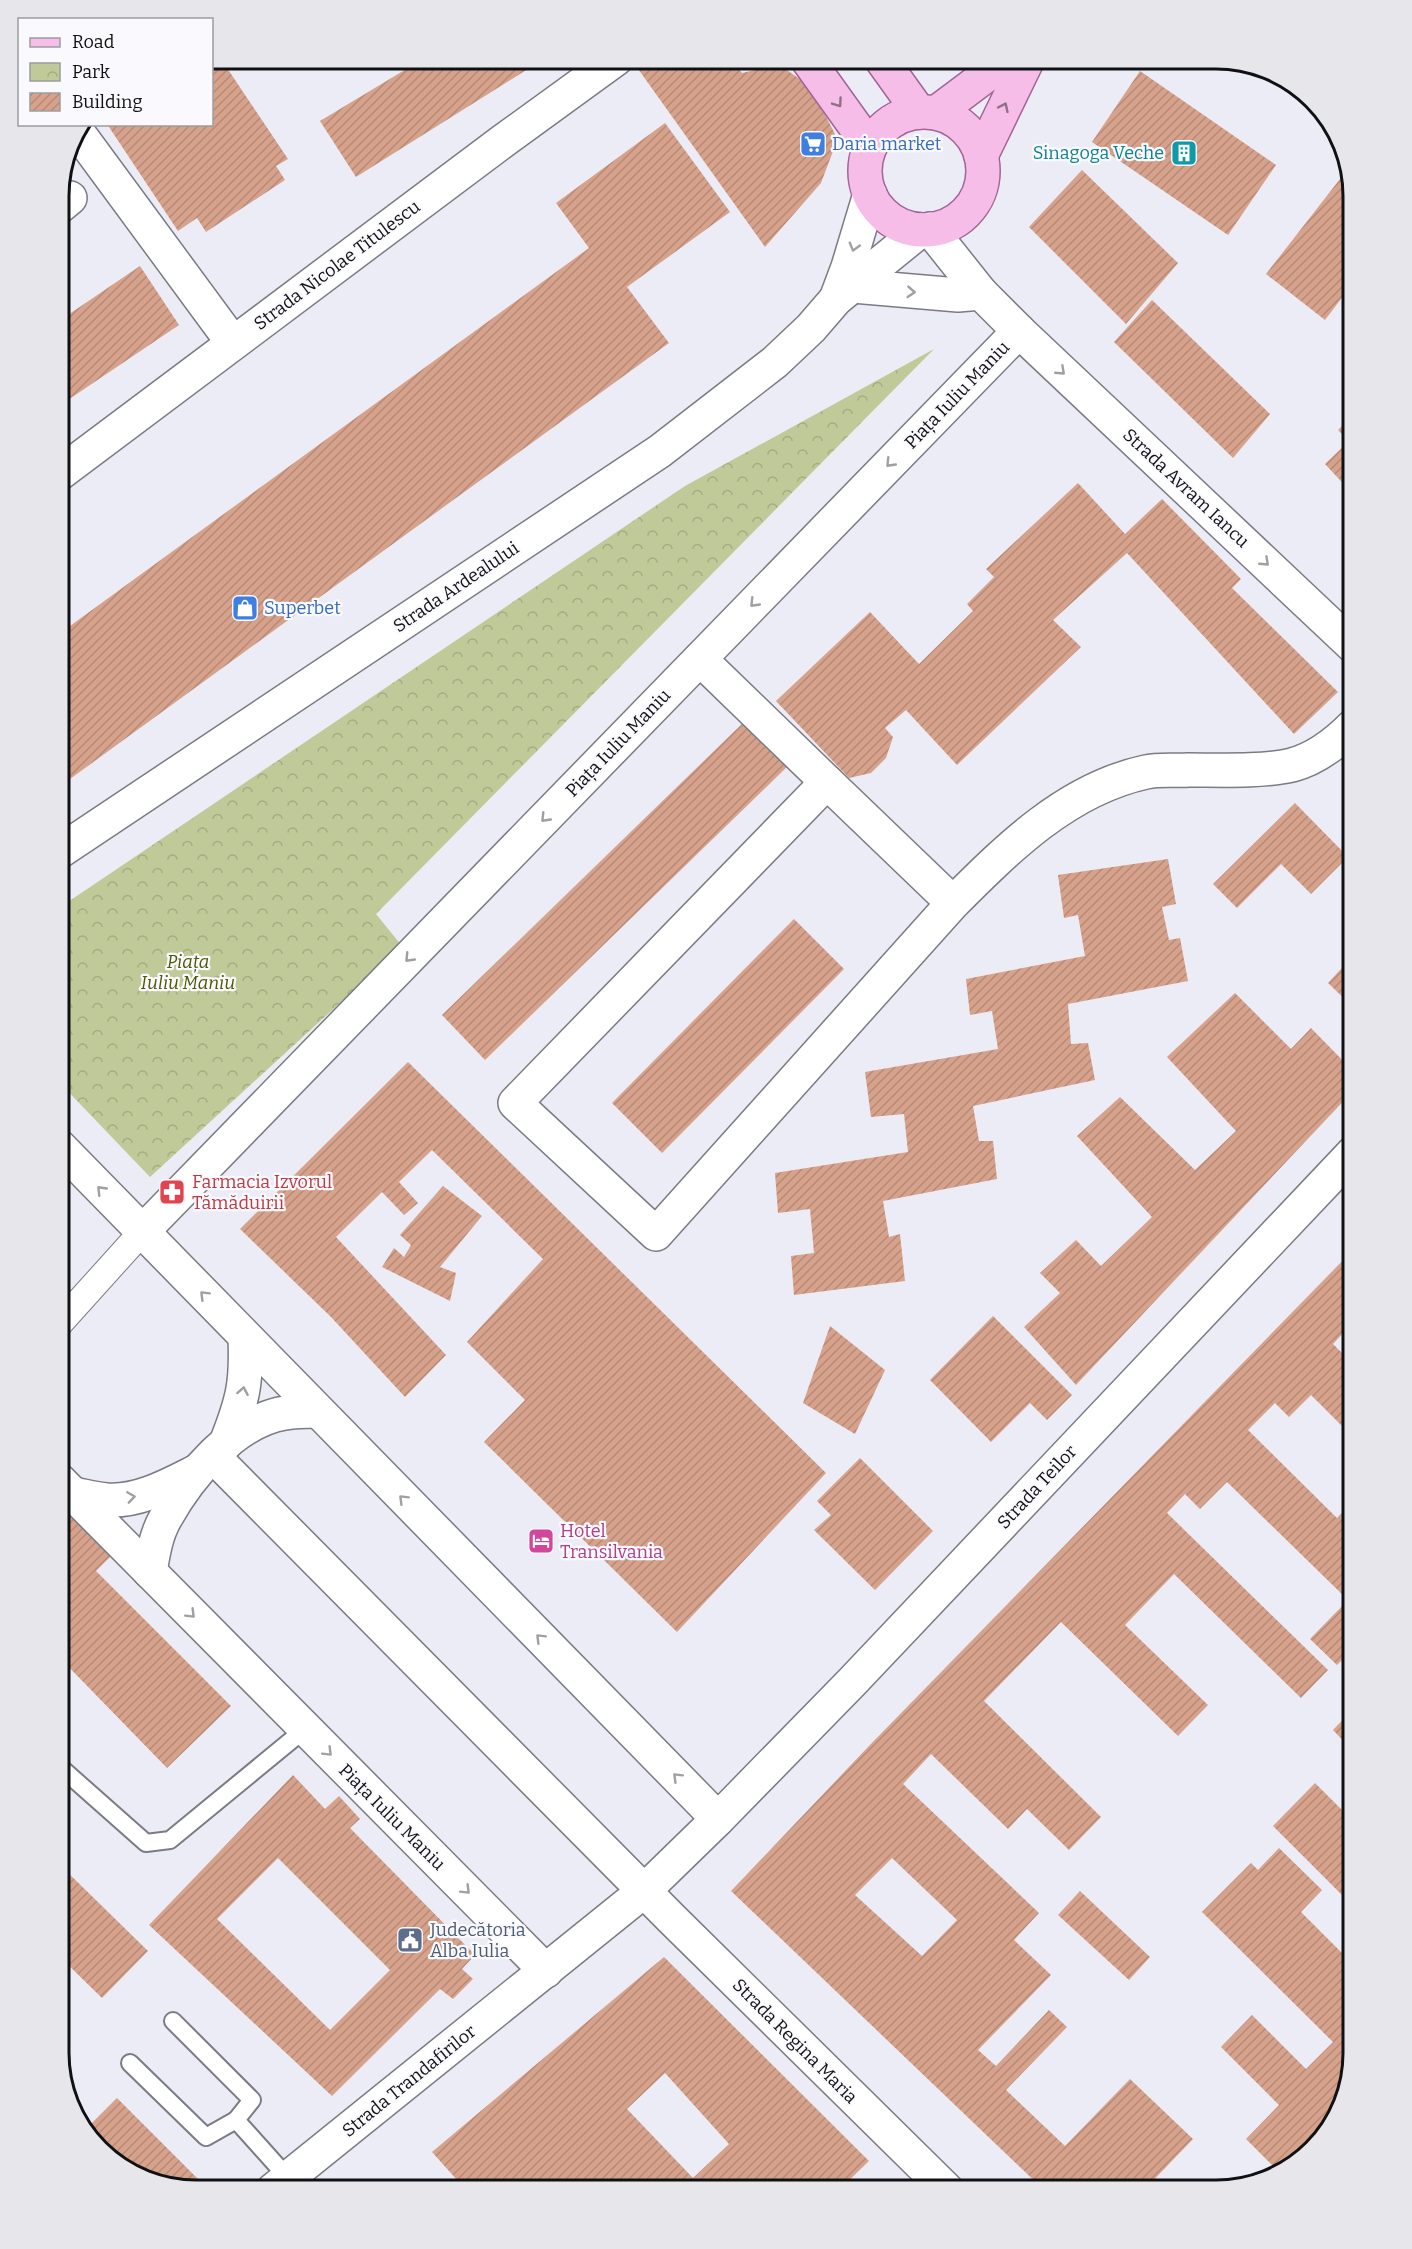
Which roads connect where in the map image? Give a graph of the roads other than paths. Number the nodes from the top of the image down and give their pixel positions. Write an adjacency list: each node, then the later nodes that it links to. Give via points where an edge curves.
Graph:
1 (603, 69): 15 (street, Strada Nicolae Titulescu)
2 (814, 69): 8 (main road, one-way to 8)
3 (890, 69): 6 (main road)
4 (993, 69): 6 (main road)
5 (1023, 69): 9 (main road, one-way to 5)
6 (928, 113): 8 (main road, via 903,115 889,123); 9 (main road, via 951,119 964,128)
7 (83, 139): 15 (street)
8 (870, 147): 10 (main road, via 865,176)
9 (981, 156): 11 (main road, via 980,189 972,204 961,217)
10 (870, 194): 11 (main road, via 890,219 904,227); 12 (street, Strada Ardealului, one-way to 12)
11 (925, 230): 12 (street, Strada Ardealului); 13 (street, Strada Avram Iancu)
12 (844, 292): 13 (street, one-way to 13); 21 (street, Strada Ardealului, via 775,362 660,451)
13 (981, 293): 14 (street, Strada Avram Iancu)
14 (1019, 331): 17 (street, Strada Avram Iancu, one-way to 17); 18 (street, Piața Iuliu Maniu, one-way to 18)
15 (233, 343): 16 (street, Strada Nicolae Titulescu)
16 (69, 466)
17 (1343, 637)
18 (700, 659): 20 (street); 25 (street, Piața Iuliu Maniu, one-way to 25)
19 (1343, 734): 22 (street, via 1322,752 1292,765 1148,771 1097,788 1036,826)
20 (827, 782): 22 (street); 22 (street, via 515,1103 656,1234)
21 (69, 845)
22 (953, 903)
23 (69, 1156): 25 (street, one-way to 23)
24 (1343, 1164): 35 (street, Strada Teilor)
25 (142, 1232): 26 (street, Piața Iuliu Maniu); 27 (street, one-way to 25)
26 (69, 1313)
27 (245, 1337): 28 (street); 29 (street, Piața Iuliu Maniu, one-way to 27, via 243,1396)
28 (317, 1411): 29 (street, Piața Iuliu Maniu, via 284,1413 260,1421); 35 (street, one-way to 28)
29 (212, 1456): 30 (street, Piața Iuliu Maniu, one-way to 29, via 108,1500 140,1496 163,1488); 32 (street, Piața Iuliu Maniu, via 164,1520); 36 (street)
30 (69, 1488)
31 (69, 1490): 32 (street, Piața Iuliu Maniu)
32 (150, 1572): 33 (street, Piața Iuliu Maniu, one-way to 33)
33 (305, 1729): 34 (lane, via 170,1840 146,1844); 37 (street, Piața Iuliu Maniu, one-way to 37)
34 (69, 1776)
35 (718, 1819): 36 (street)
36 (644, 1891): 37 (street); 43 (street, Strada Regina Maria)
37 (546, 1971): 42 (street, Strada Trandafirilor)
38 (173, 2021): 40 (lane, via 252,2100)
39 (130, 2063): 40 (lane, via 206,2137)
40 (236, 2120): 41 (lane)
41 (277, 2180)
42 (285, 2180)
43 (937, 2180)

